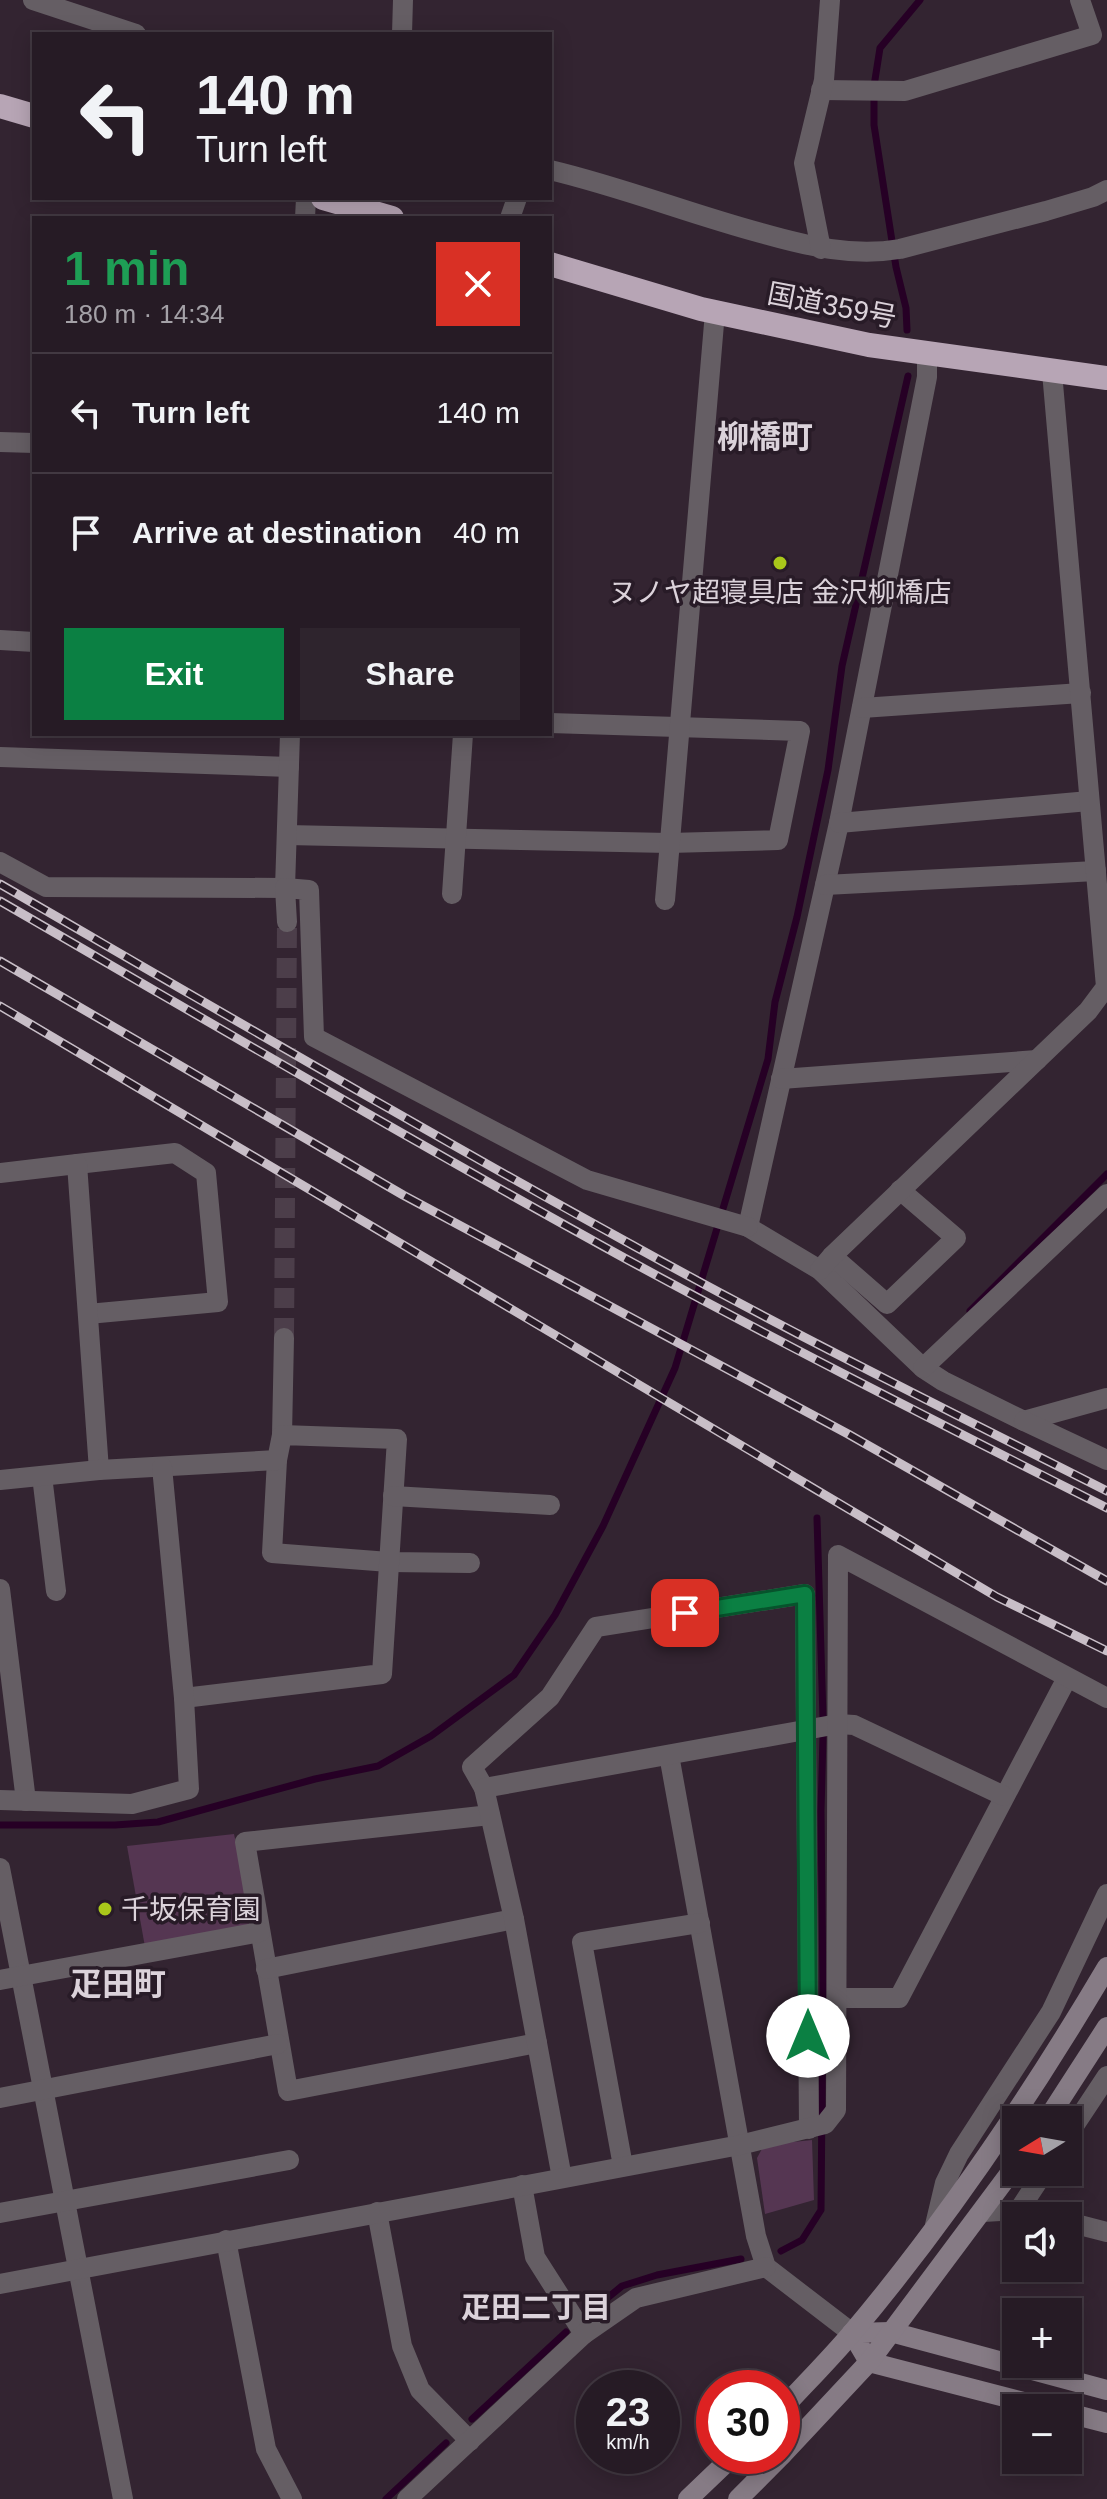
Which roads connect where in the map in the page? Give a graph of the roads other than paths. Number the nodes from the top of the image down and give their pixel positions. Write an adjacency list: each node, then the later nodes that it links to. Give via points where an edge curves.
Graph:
1 (33, 0): 5 (street)
2 (403, 0): 6 (street)
3 (830, 0): 7 (street)
4 (1080, 0): 7 (street, via 1092,35 905,91)
5 (130, 32)
6 (402, 32)
7 (821, 90): 14 (street, via 804,163)
8 (0, 106): 9 (highway)
9 (32, 115)
10 (552, 170): 14 (street)
11 (1107, 190): 14 (street, via 892,250)
12 (330, 200): 13 (highway)
13 (385, 216)
14 (821, 249)
15 (552, 265): 16 (highway, 国道359号)
16 (715, 312): 17 (highway, 国道359号); 27 (street)
17 (927, 353): 18 (highway, 国道359号); 25 (street, via 927,377)
18 (1052, 372): 19 (highway, 国道359号); 24 (street)
19 (1107, 378)
20 (0, 442): 21 (street)
21 (32, 443)
22 (0, 640): 23 (street)
23 (32, 642)
24 (1081, 693): 25 (street); 32 (street)
25 (862, 708): 33 (street)
26 (552, 723): 27 (street)
27 (679, 727): 36 (street); 36 (street, via 800,731 778,840)
28 (290, 736): 31 (street)
29 (463, 736): 35 (street)
30 (0, 757): 31 (street)
31 (289, 767): 34 (street)
32 (1089, 801): 33 (street); 38 (street)
33 (839, 823): 39 (street)
34 (287, 835): 35 (street); 40 (street)
35 (456, 838): 36 (street); 41 (street)
36 (669, 843): 42 (street)
37 (0, 862): 40 (street, via 46,887)
38 (1096, 871): 39 (street); 44 (street, via 1106,987)
39 (825, 885): 45 (street)
40 (285, 888): 43 (street); 50 (street, via 309,890 314,1037 587,1180)
41 (452, 894)
42 (665, 900)
43 (287, 922)
44 (1037, 1060): 45 (street); 48 (street)
45 (781, 1079): 50 (street)
46 (77, 1164): 47 (street); 52 (street); 52 (street, via 175,1153 206,1173 218,1302)
47 (0, 1173)
48 (900, 1190): 51 (street); 51 (street, via 956,1238 887,1304)
49 (1107, 1194): 54 (street)
50 (748, 1227): 51 (street)
51 (826, 1263): 54 (street)
52 (88, 1314): 61 (street)
53 (284, 1338): 57 (street)
54 (923, 1368): 56 (street)
55 (1107, 1398): 56 (street)
56 (1024, 1421): 59 (street)
57 (282, 1435): 58 (street); 64 (street, via 397,1439)
58 (277, 1460): 60 (street); 66 (street, via 272,1553)
59 (1107, 1460)
60 (162, 1467): 61 (street); 71 (street)
61 (99, 1470): 62 (street)
62 (42, 1476): 63 (street); 69 (street)
63 (0, 1480)
64 (393, 1496): 65 (street); 66 (street)
65 (550, 1505)
66 (389, 1562): 67 (street); 71 (street, via 382,1674)
67 (470, 1563)
68 (0, 1589): 79 (street)
69 (56, 1591)
70 (1067, 1678): 72 (street); 73 (street, via 838,1555); 77 (street)
71 (184, 1698): 79 (street, via 189,1789 132,1804)
72 (1107, 1698)
73 (838, 1724): 74 (street); 77 (street, via 854,1725); 90 (street)
74 (807, 1729): 75 (street); 76 (street, via 805,1594 596,1627 550,1697 472,1767); 99 (street)
75 (669, 1755): 76 (street); 84 (street)
76 (484, 1788): 80 (street)
77 (1004, 1796): 90 (street, via 899,1998)
78 (0, 1800): 79 (street)
79 (26, 1801)
80 (490, 1815): 83 (street); 85 (street, via 245,1842)
81 (0, 1868): 88 (street)
82 (1107, 1894): 111 (street, via 1051,2012 959,2154)
83 (514, 1919): 87 (street); 92 (street)
84 (700, 1923): 100 (street); 102 (street, via 582,1942)
85 (260, 1932): 87 (street); 88 (street)
86 (1107, 1967): 111 (street)
87 (266, 1969): 93 (street)
88 (22, 1976): 89 (street); 95 (street)
89 (0, 1980)
90 (838, 1998): 99 (street, via 836,2110)
91 (1107, 2027): 97 (street)
92 (537, 2043): 93 (street, via 288,2091); 103 (street)
93 (278, 2044): 95 (street)
94 (1107, 2076): 98 (street)
95 (41, 2090): 96 (street); 106 (street)
96 (0, 2098)
97 (1056, 2106)
98 (1082, 2114)
99 (816, 2126): 100 (street)
100 (740, 2145): 102 (street); 115 (street)
101 (289, 2160): 106 (street)
102 (623, 2166): 103 (street)
103 (562, 2178): 104 (street)
104 (522, 2185): 108 (street); 120 (street, via 535,2257)
105 (1002, 2185): 109 (street)
106 (64, 2201): 110 (street); 116 (street)
107 (1002, 2211): 109 (street)
108 (377, 2212): 114 (street); 128 (street, via 402,2346 420,2390)
109 (983, 2212): 118 (street)
110 (0, 2213)
111 (935, 2225): 119 (street)
112 (1082, 2226): 113 (street)
113 (1107, 2232)
114 (226, 2240): 116 (street); 132 (street, via 266,2449)
115 (766, 2267): 119 (street); 120 (street, via 636,2298)
116 (78, 2269): 117 (street); 131 (street)
117 (0, 2284)
118 (891, 2332): 119 (street); 121 (street); 123 (street)
119 (852, 2333): 121 (street); 122 (street)
120 (584, 2334): 128 (street)
121 (869, 2362): 124 (street); 127 (street)
122 (800, 2389)
123 (1107, 2390)
124 (1002, 2396)
125 (1082, 2417): 126 (street)
126 (1107, 2423)
127 (800, 2437)
128 (470, 2441): 133 (street)
129 (714, 2474): 134 (street)
130 (764, 2474): 135 (street)
131 (123, 2499)
132 (292, 2499)
133 (407, 2499)
134 (688, 2499)
135 (738, 2499)

